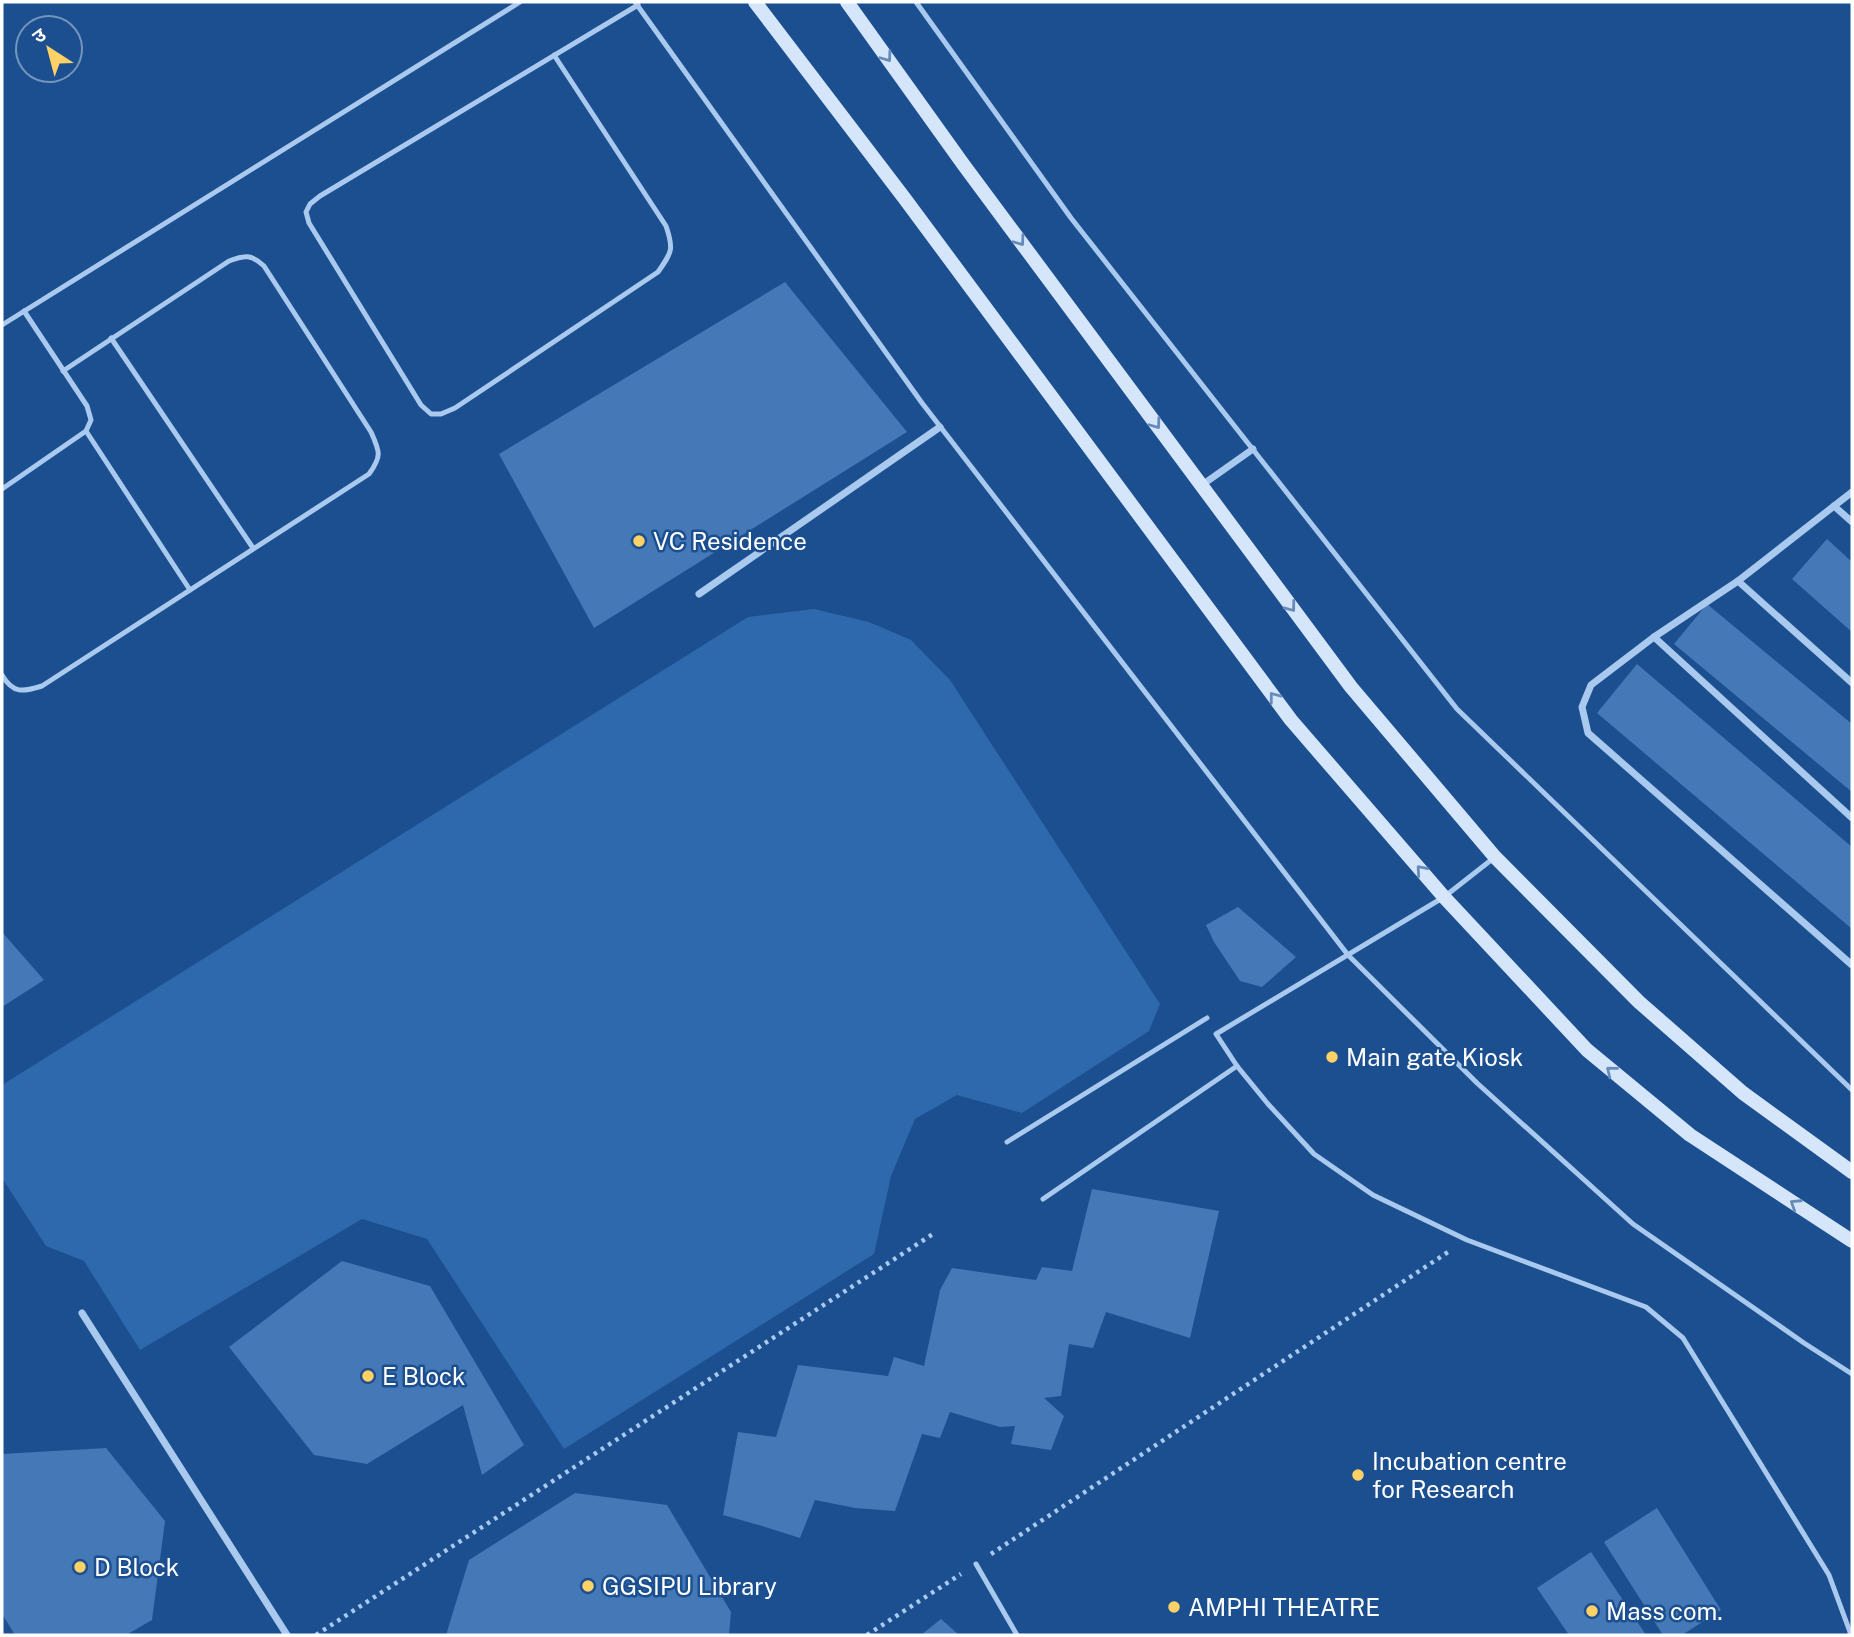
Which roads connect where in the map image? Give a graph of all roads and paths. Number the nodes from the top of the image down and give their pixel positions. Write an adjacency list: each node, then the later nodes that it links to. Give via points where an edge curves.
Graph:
1 (520, 2): 7 (lane)
2 (755, 2): 28 (main road, one-way to 2, via 1291,720)
3 (847, 2): 14 (main road, one-way to 14)
4 (916, 2): 13 (lane, via 1072,218)
5 (637, 3): 6 (lane); 11 (lane)
6 (554, 55): 6 (lane, via 320,196 306,212 421,405 432,414 455,408 658,272 668,257 672,243 666,226)
7 (24, 311): 8 (lane); 10 (lane)
8 (2, 325)
9 (111, 338): 10 (lane); 19 (lane); 19 (lane, via 229,261 255,257 264,266 371,432 379,460 369,474)
10 (63, 371): 12 (lane, via 87,406 91,420)
11 (940, 427): 22 (street); 29 (lane)
12 (86, 432): 15 (lane); 21 (lane)
13 (1252, 449): 14 (street); 33 (lane, via 1457,709)
14 (1201, 486): 27 (main road, one-way to 27, via 1351,687)
15 (2, 489)
16 (1852, 492): 17 (street)
17 (1834, 506): 18 (street); 20 (street)
18 (1852, 522)
19 (253, 548): 21 (lane)
20 (1738, 580): 23 (street); 25 (street)
21 (190, 590): 24 (lane, via 42,686 17,691)
22 (699, 594)
23 (1654, 638): 26 (street); 30 (street, via 1591,685 1582,707 1588,733)
24 (2, 676)
25 (1852, 683)
26 (1852, 818)
27 (1495, 857): 28 (lane); 35 (main road, via 1639,1002 1743,1093)
28 (1444, 897): 29 (lane); 39 (main road, one-way to 28, via 1690,1135 1587,1051)
29 (1348, 954): 32 (lane, via 1216,1034); 41 (lane, via 1477,1083 1633,1224)
30 (1852, 965)
31 (1207, 1018): 34 (lane)
32 (1237, 1066): 36 (lane); 38 (lane, via 1314,1154 1373,1195)
33 (1852, 1090)
34 (1007, 1142)
35 (1852, 1171)
36 (1043, 1199)
37 (936, 1232): 44 (path)
38 (1467, 1240): 42 (path); 47 (lane, via 1646,1307 1684,1338 1829,1574)
39 (1852, 1241)
40 (82, 1313): 43 (street)
41 (1852, 1374)
42 (976, 1564): 45 (path); 46 (lane)
43 (287, 1635)
44 (316, 1635)
45 (867, 1635)
46 (1017, 1635)
47 (1850, 1635)

